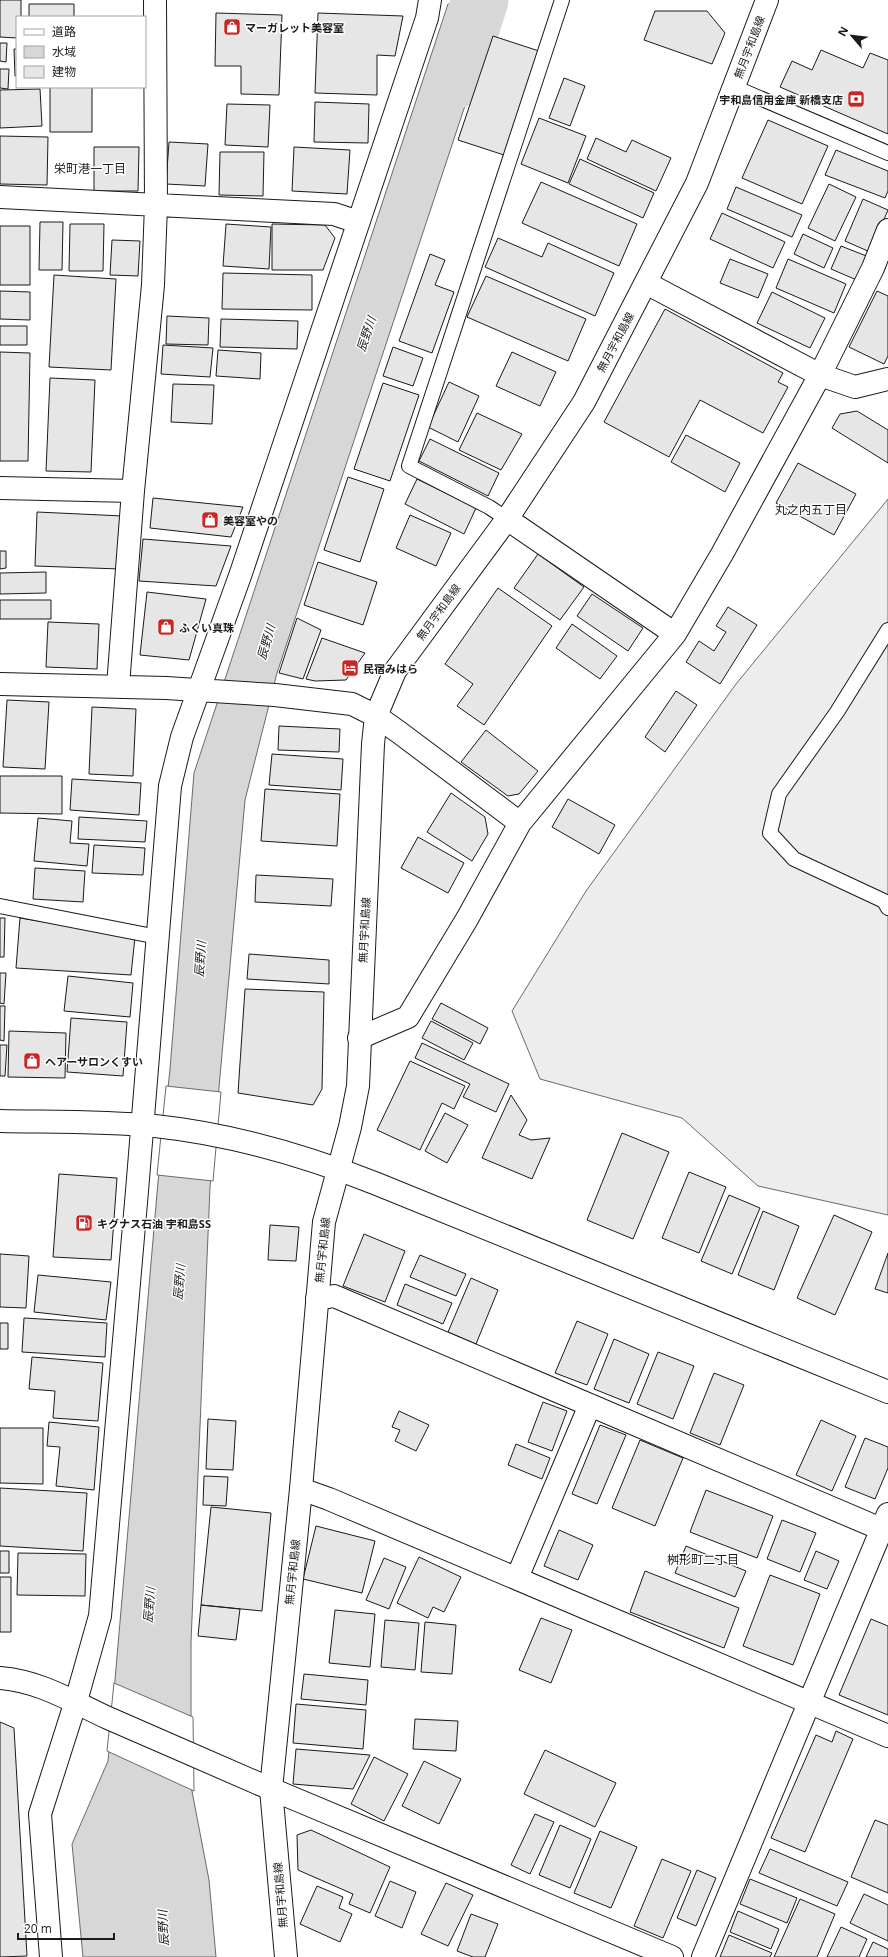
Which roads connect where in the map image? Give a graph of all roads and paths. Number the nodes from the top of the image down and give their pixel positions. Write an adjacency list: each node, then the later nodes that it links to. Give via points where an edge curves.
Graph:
1 (155, 0): 8 (street)
2 (430, 0): 9 (street, via 427,18)
3 (562, 0): 16 (lane, via 409,466 489,507)
4 (767, 0): 5 (street, 無月宇和島線)
5 (734, 87): 6 (lane); 11 (street, 無月宇和島線, via 697,183)
6 (888, 153)
7 (0, 197): 8 (street)
8 (156, 205): 9 (street, via 334,214); 15 (street, via 153,285)
9 (358, 222): 21 (street, via 241,572)
10 (888, 230): 12 (street, via 873,268)
11 (646, 283): 12 (street); 16 (street, 無月宇和島線, via 584,402)
12 (820, 375): 13 (street, via 855,387); 18 (street)
13 (888, 379)
14 (0, 488): 15 (street)
15 (133, 491): 20 (street)
16 (506, 519): 18 (street); 22 (street, 無月宇和島線, via 395,671)
17 (888, 630): 25 (lane, via 837,712 779,794 770,833 794,859 884,901)
18 (675, 634): 23 (street)
19 (0, 684): 20 (street)
20 (118, 686): 21 (street)
21 (207, 691): 22 (street, via 352,704); 26 (street, via 182,737 170,786)
22 (376, 716): 23 (street); 27 (street, 無月宇和島線)
23 (520, 823): 27 (street, via 467,919 408,1017)
24 (0, 906): 26 (lane)
25 (888, 908)
26 (158, 937): 29 (street)
27 (359, 1038): 30 (street, 無月宇和島線, via 358,1086)
28 (0, 1121): 29 (street)
29 (149, 1125): 30 (street, via 216,1135); 38 (street, via 100,1616)
30 (338, 1168): 31 (street, 無月宇和島線, via 324,1222); 32 (street)
31 (318, 1299): 33 (street, via 334,1296); 34 (street, 無月宇和島線)
32 (888, 1392)
33 (590, 1405): 35 (street); 36 (street)
34 (300, 1489): 36 (street); 41 (street, 無月宇和島線)
35 (886, 1525): 39 (street)
36 (517, 1578): 39 (street)
37 (0, 1678): 38 (street, via 45,1688)
38 (76, 1702): 41 (street); 42 (street, via 40,1814)
39 (809, 1703): 40 (street); 45 (street)
40 (888, 1736)
41 (271, 1789): 43 (street, 無月宇和島線); 44 (street)
42 (51, 1957)
43 (286, 1957)
44 (672, 1957)
45 (703, 1957)

